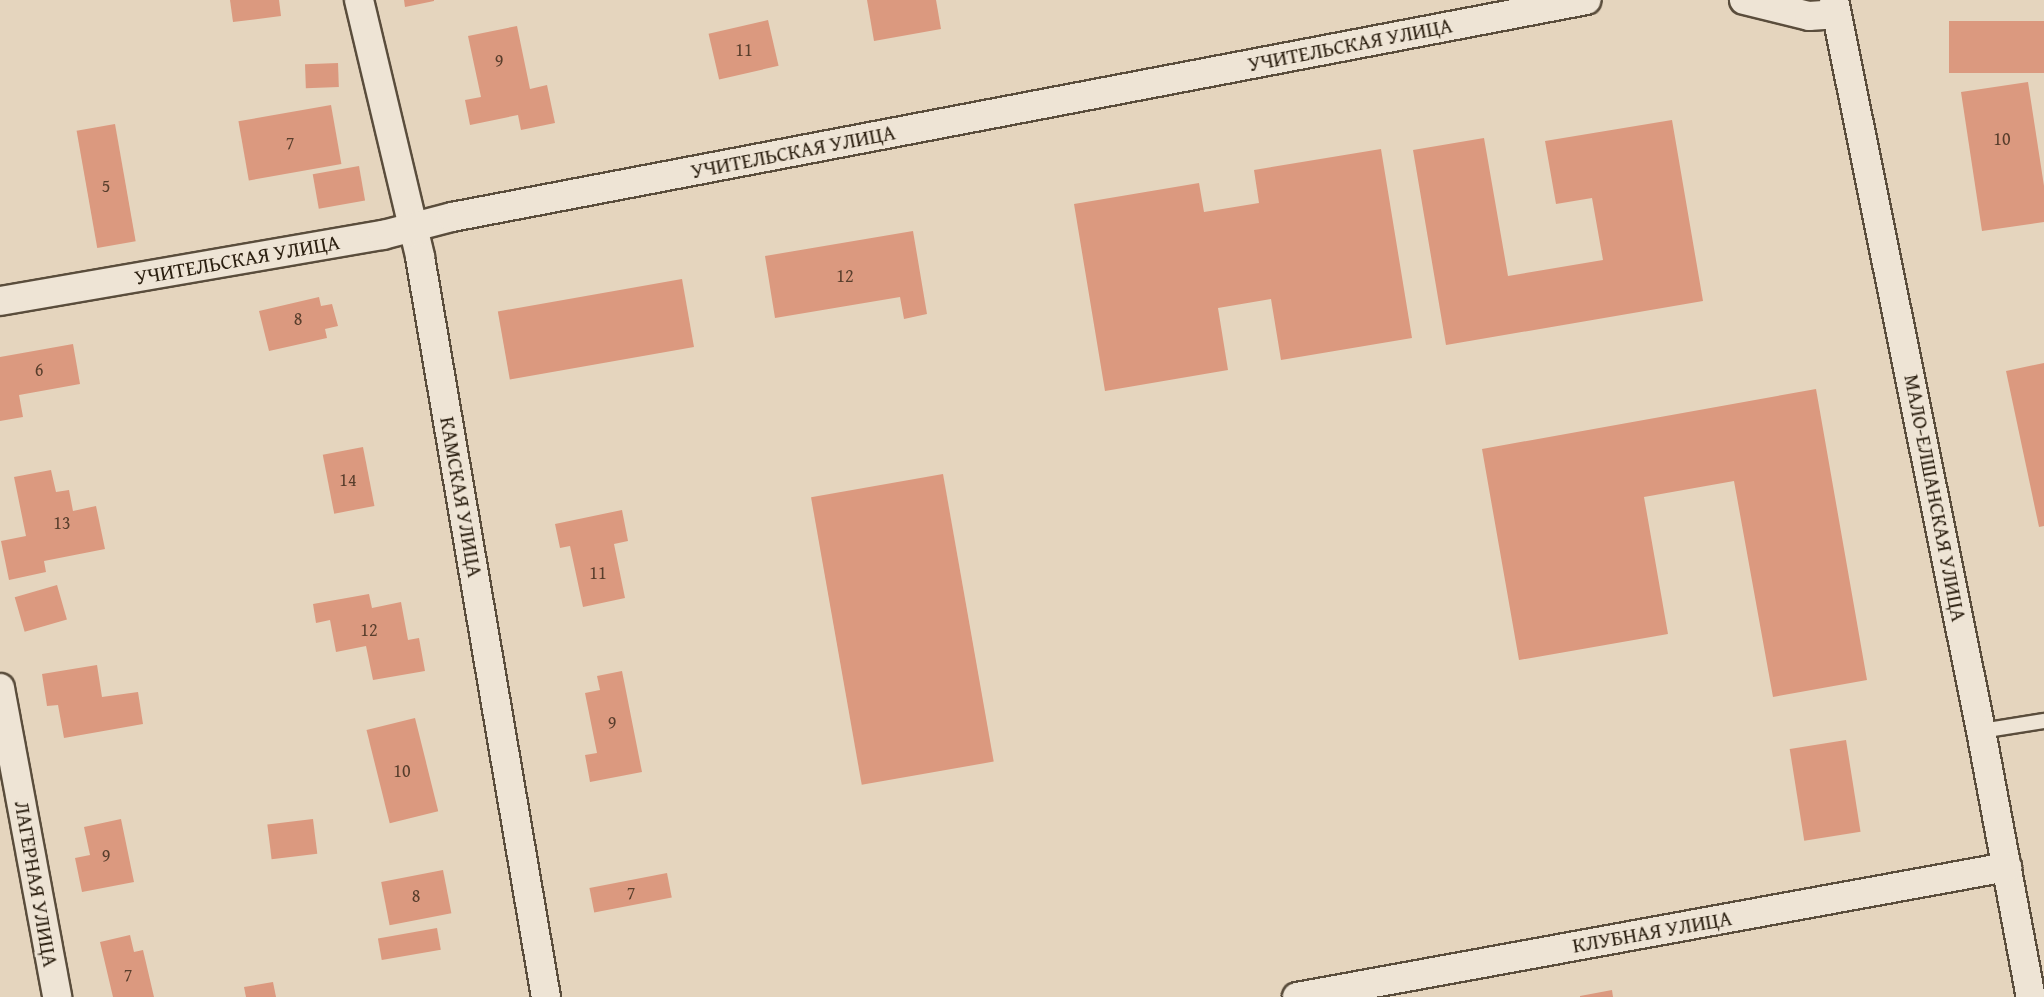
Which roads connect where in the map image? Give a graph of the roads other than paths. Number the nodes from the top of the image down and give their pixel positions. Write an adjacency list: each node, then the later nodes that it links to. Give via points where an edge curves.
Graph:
1 (359, 0): 5 (street, КАМСКАЯ УЛИЦА)
2 (1586, 0): 5 (street, УЧИТЕЛЬСКАЯ УЛИЦА)
3 (1744, 0): 4 (street, via 1809,16)
4 (1834, 7): 9 (street, МАЛО-ЕЛШАНСКАЯ УЛИЦА)
5 (412, 228): 6 (street, УЧИТЕЛЬСКАЯ УЛИЦА); 13 (street, КАМСКАЯ УЛИЦА)
6 (0, 301)
7 (0, 688): 12 (street, ЛАГЕРНАЯ УЛИЦА)
8 (2044, 721): 9 (lane)
9 (1981, 731): 10 (street, МАЛО-ЕЛШАНСКАЯ УЛИЦА)
10 (2007, 867): 11 (street, КЛУБНАЯ УЛИЦА); 14 (street, МАЛО-ЕЛШАНСКАЯ УЛИЦА)
11 (1313, 995)
12 (57, 997)
13 (546, 997)
14 (2031, 997)

